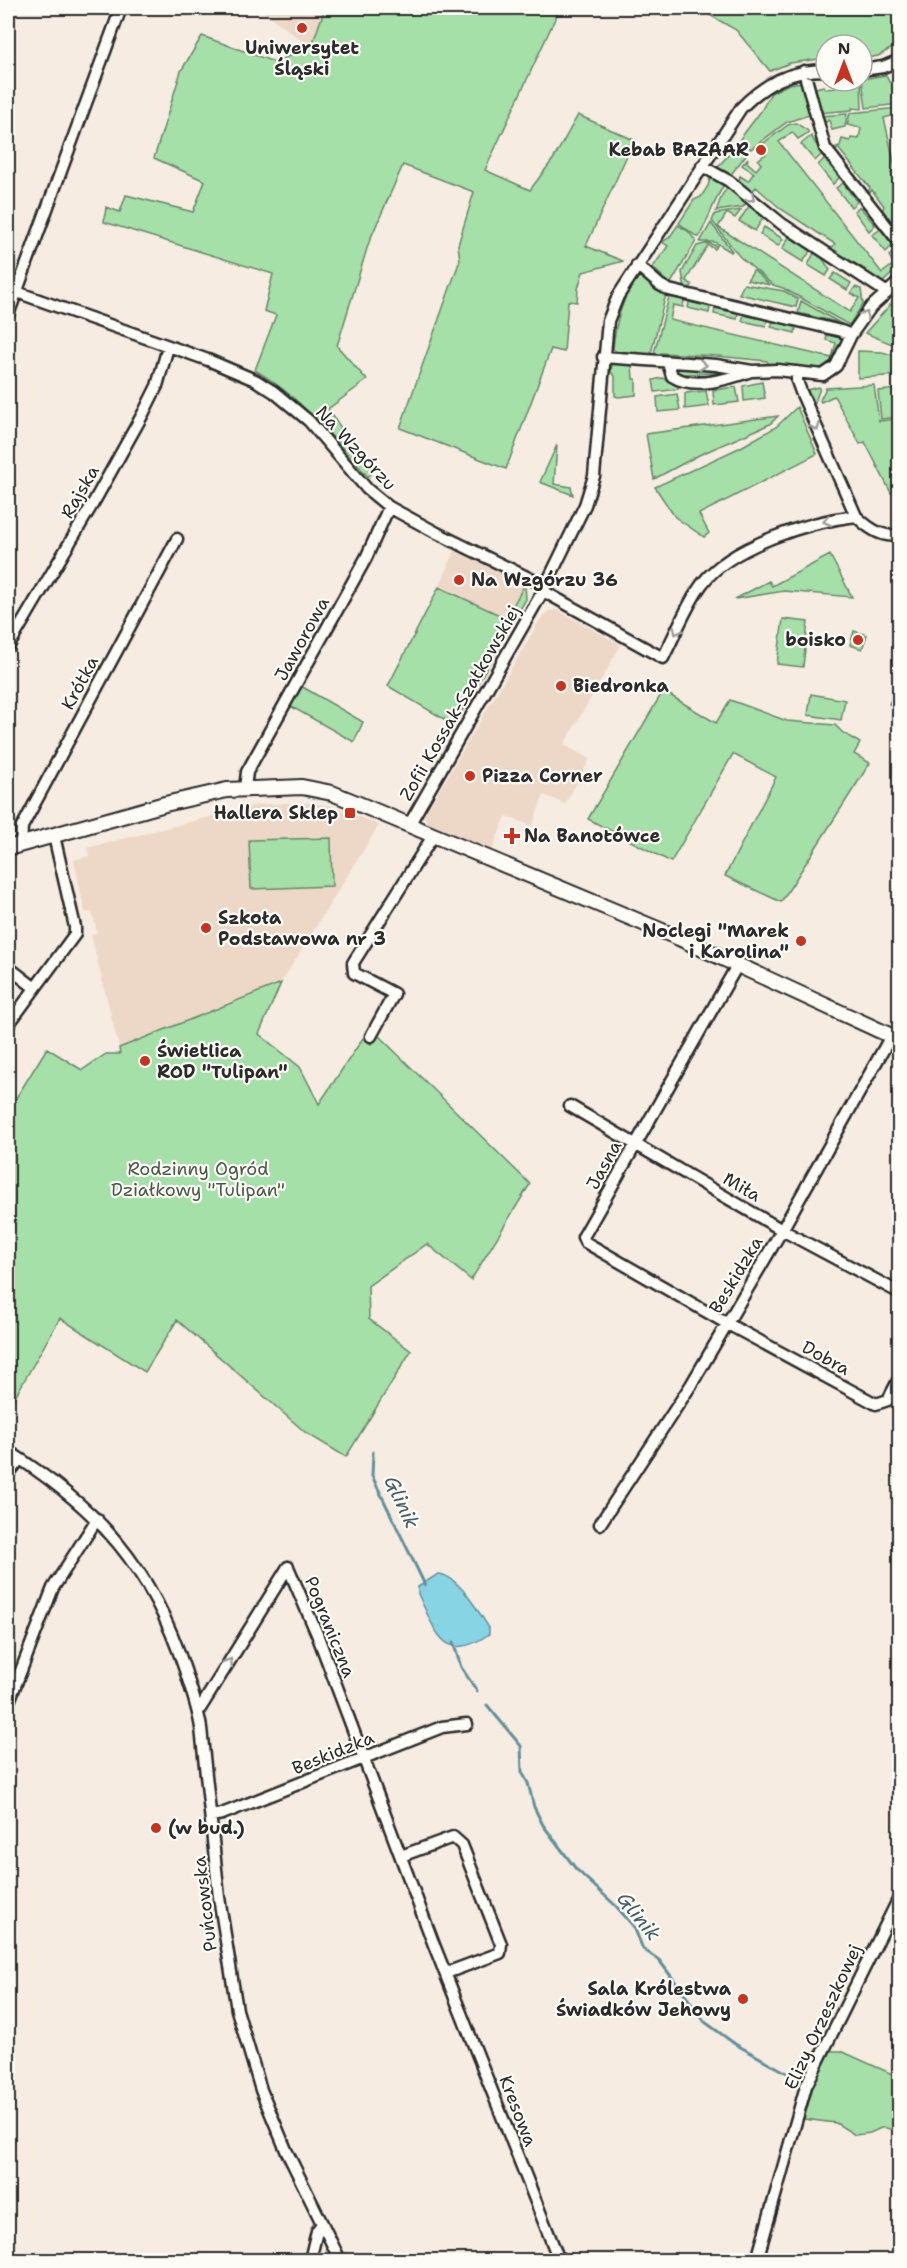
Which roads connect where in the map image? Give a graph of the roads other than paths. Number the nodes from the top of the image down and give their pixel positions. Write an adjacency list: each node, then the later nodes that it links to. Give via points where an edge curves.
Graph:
1 (121, 8): 10 (street)
2 (900, 60): 3 (street)
3 (874, 68)
4 (814, 71): 5 (street, Zofii Kossak-Szatkowskiej)
5 (804, 72): 6 (street, Zofii Kossak-Szatkowskiej, via 772,82 750,99); 7 (street, via 825,148)
6 (702, 166): 8 (street, Zofii Kossak-Szatkowskiej); 11 (street, one-way to 11)
7 (900, 243)
8 (637, 265): 13 (street, via 669,290); 15 (street, Zofii Kossak-Szatkowskiej, via 608,321)
9 (900, 281): 11 (street)
10 (12, 289): 12 (street); 14 (street, Na Wzgórzu)
11 (886, 292): 13 (street, one-way to 11)
12 (8, 315)
13 (851, 335): 18 (street, via 836,366 827,373)
14 (168, 347): 19 (street, Na Wzgórzu, via 238,373 274,392 316,428 367,489); 24 (street, Rajska, via 157,386 144,411)
15 (603, 357): 16 (street); 23 (street, Zofii Kossak-Szatkowskiej, via 594,476)
16 (668, 363): 17 (street, one-way to 17); 17 (street, via 672,376 693,381 721,380)
17 (752, 370): 18 (street)
18 (797, 372): 20 (street, one-way to 20, via 801,392)
19 (389, 507): 23 (street, Na Wzgórzu); 25 (street, Jaworowa, via 366,558 247,772)
20 (856, 516): 21 (street, via 873,531); 23 (street, Na Wzgórzu, one-way to 23, via 785,533 714,571 702,584 663,658)
21 (900, 534)
22 (177, 539): 29 (street, Krótka)
23 (544, 589): 26 (street, Zofii Kossak-Szatkowskiej)
24 (8, 647)
25 (245, 788): 26 (street, via 316,789); 27 (street, via 209,793)
26 (409, 825): 28 (street)
27 (54, 836): 29 (street); 32 (street, via 75,934)
28 (433, 836): 30 (street); 34 (street, via 353,963 354,973 394,994)
29 (14, 846)
30 (738, 964): 35 (street); 37 (street, Jasna)
31 (8, 967): 32 (street)
32 (35, 988): 33 (street)
33 (8, 1025)
34 (371, 1036)
35 (895, 1038): 38 (street, Beskidzka)
36 (570, 1106): 37 (street, Miła)
37 (634, 1144): 38 (street, Miła); 40 (street, Jasna, via 585,1232 585,1242)
38 (782, 1230): 39 (street, Miła); 40 (street, Beskidzka)
39 (900, 1293)
40 (726, 1323): 41 (street, Dobra, via 876,1404 888,1400); 46 (street, Beskidzka, via 691,1385)
41 (900, 1377)
42 (8, 1451): 43 (street, Puńcowska)
43 (20, 1459): 44 (street); 45 (street, Puńcowska)
44 (8, 1474)
45 (97, 1519): 47 (street, via 53,1588); 48 (street, Puńcowska, via 154,1594)
46 (600, 1524)
47 (8, 1704)
48 (198, 1712): 50 (street, Pograniczna, one-way to 50, via 288,1567); 51 (street, Puńcowska)
49 (467, 1724): 50 (street, Beskidzka, via 442,1726)
50 (363, 1759): 51 (street, Beskidzka); 52 (street, Kresowa)
51 (211, 1816): 55 (street, Puńcowska, via 237,2010 261,2090)
52 (401, 1856): 54 (street, Kresowa); 54 (street, via 453,1837 462,1845 501,1944 500,1953)
53 (900, 1896): 59 (street, Elizy Orzeszkowej, via 806,2086)
54 (446, 1973): 58 (street, Kresowa)
55 (322, 2224): 56 (street); 57 (street, Puńcowska)
56 (310, 2260)
57 (340, 2260)
58 (559, 2260)
59 (757, 2260)

